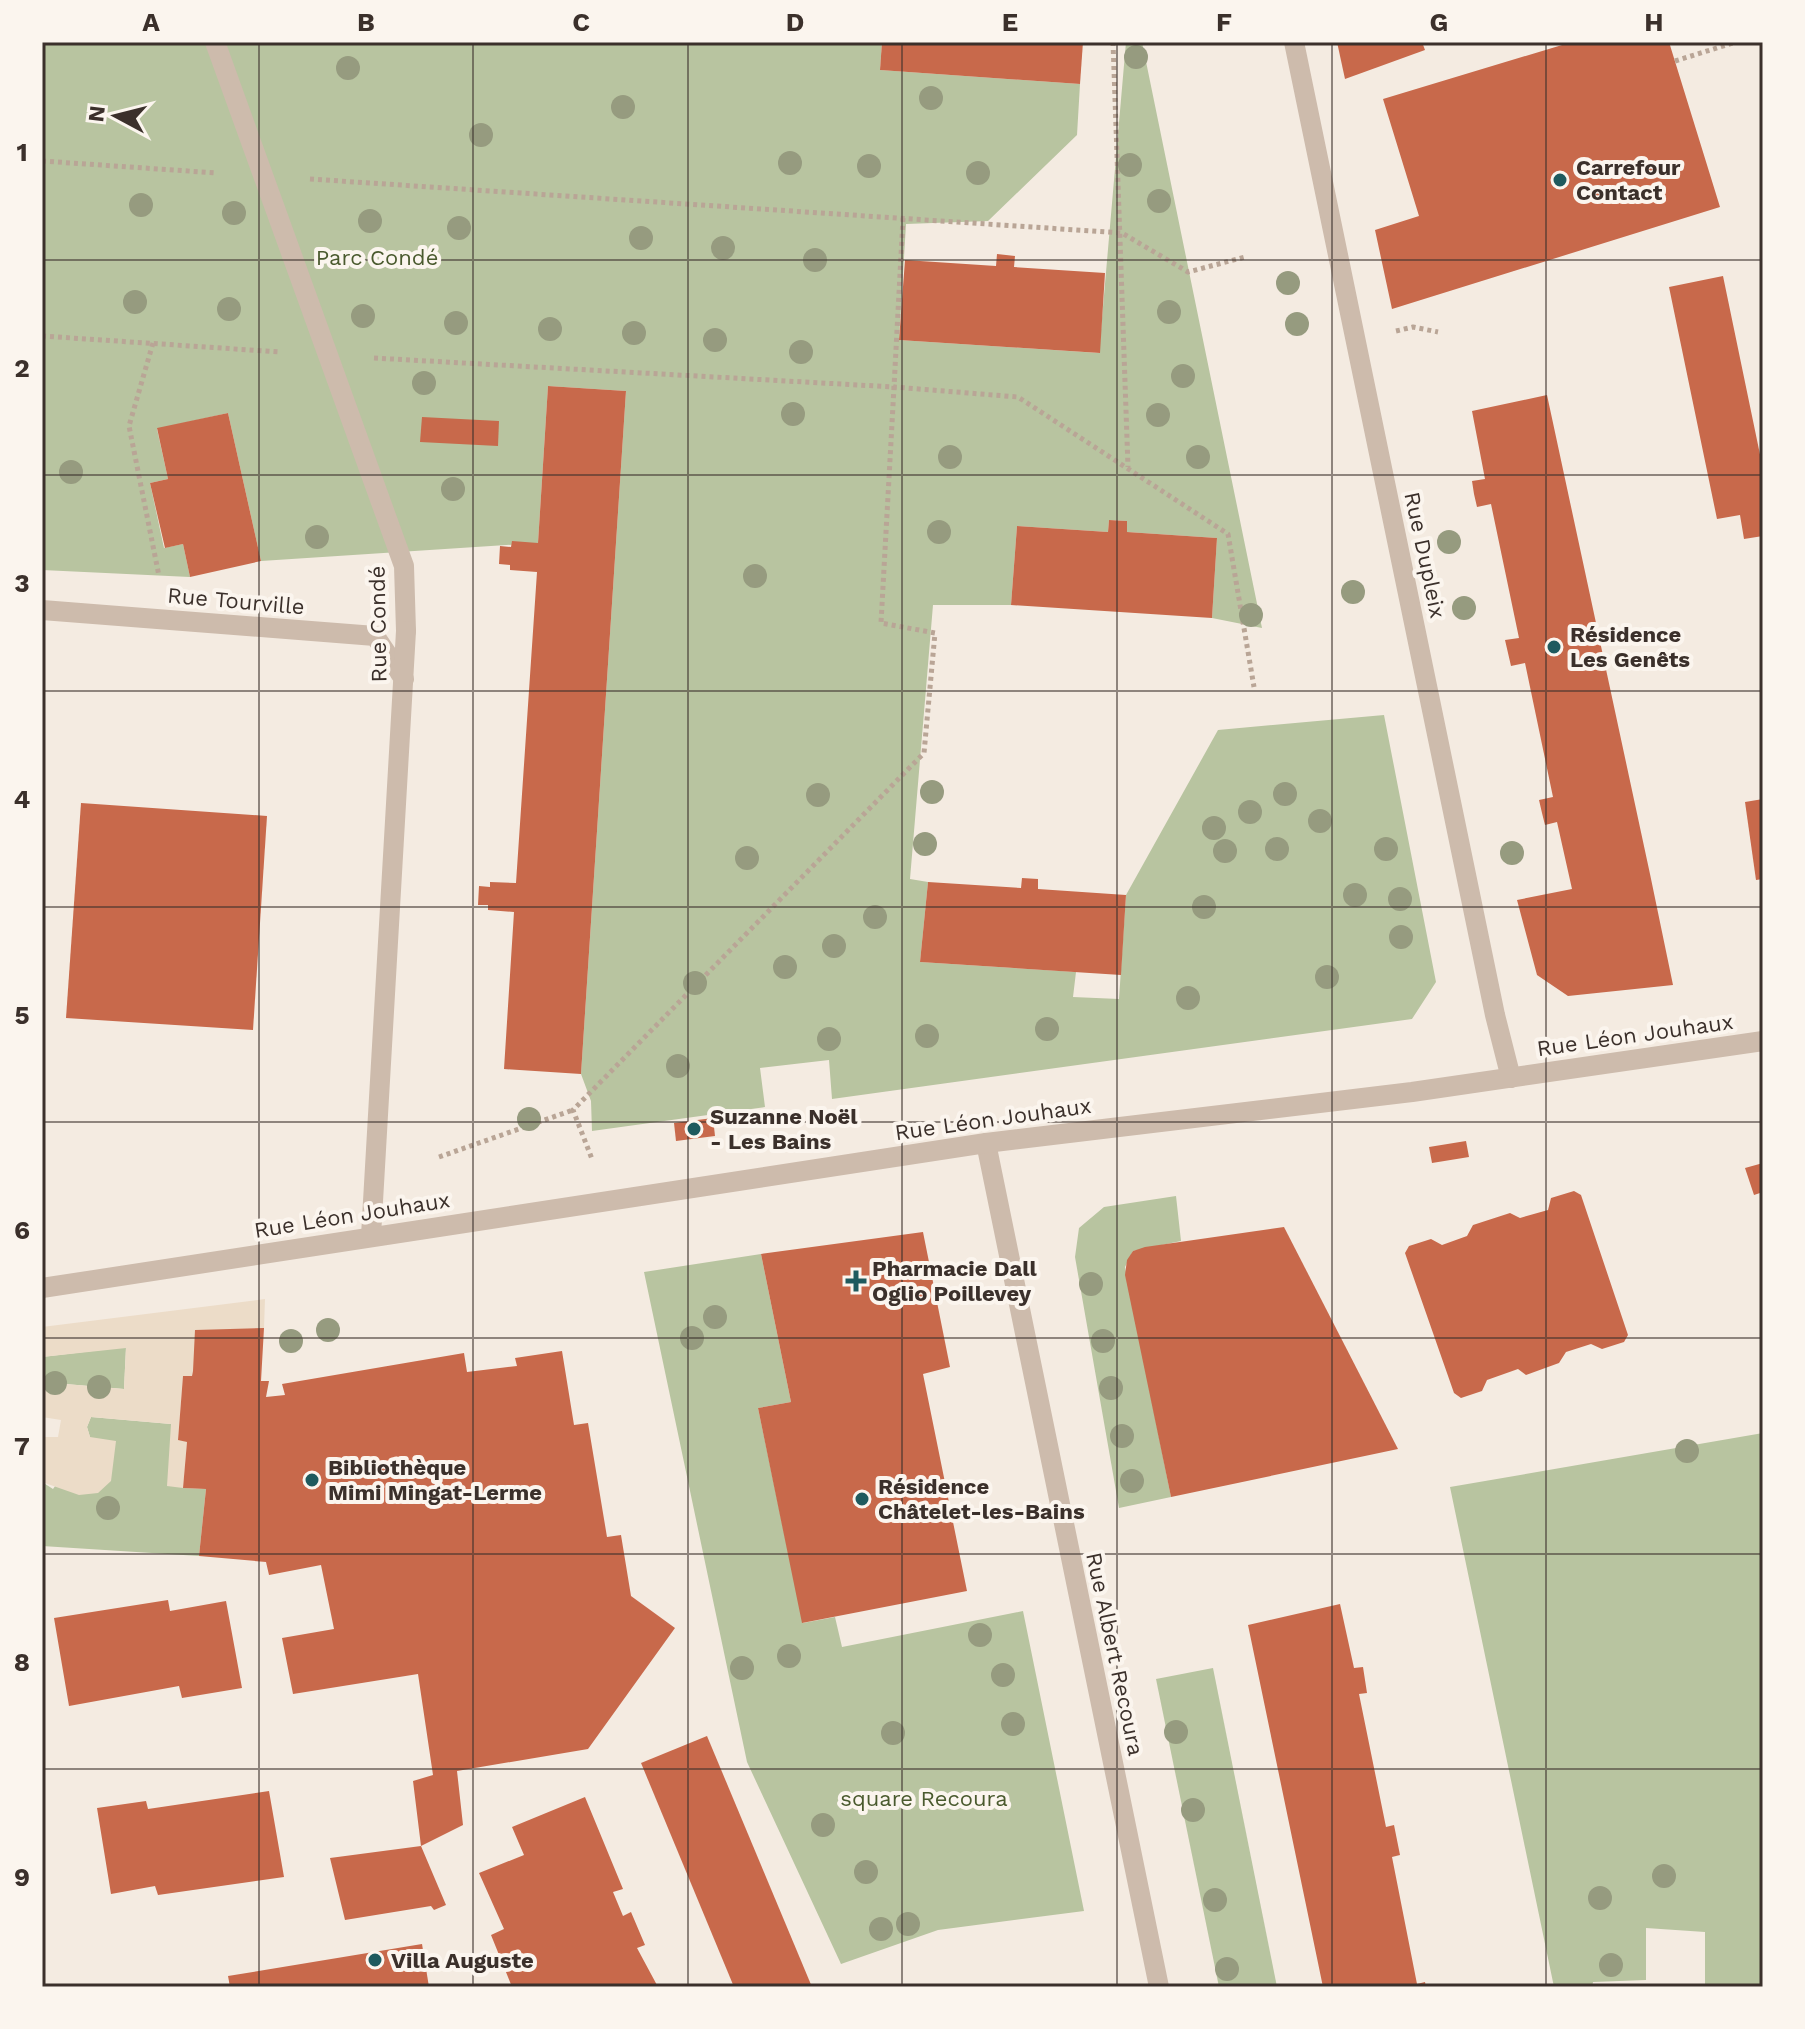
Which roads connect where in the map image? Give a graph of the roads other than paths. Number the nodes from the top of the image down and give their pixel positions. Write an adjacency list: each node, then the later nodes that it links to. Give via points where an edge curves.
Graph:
1 (215, 42): 4 (street, Rue Condé, via 404,566)
2 (1294, 42): 6 (street, Rue Dupleix)
3 (42, 610): 4 (street, Rue Tourville, via 375,636)
4 (404, 679): 8 (street, Rue Condé)
5 (1763, 1041): 6 (street, Rue Léon Jouhaux)
6 (1511, 1078): 7 (street, Rue Léon Jouhaux)
7 (986, 1143): 8 (street, Rue Léon Jouhaux); 10 (street, Rue Albert Recoura)
8 (371, 1236): 9 (street, Rue Léon Jouhaux)
9 (42, 1288)
10 (1159, 1987)

